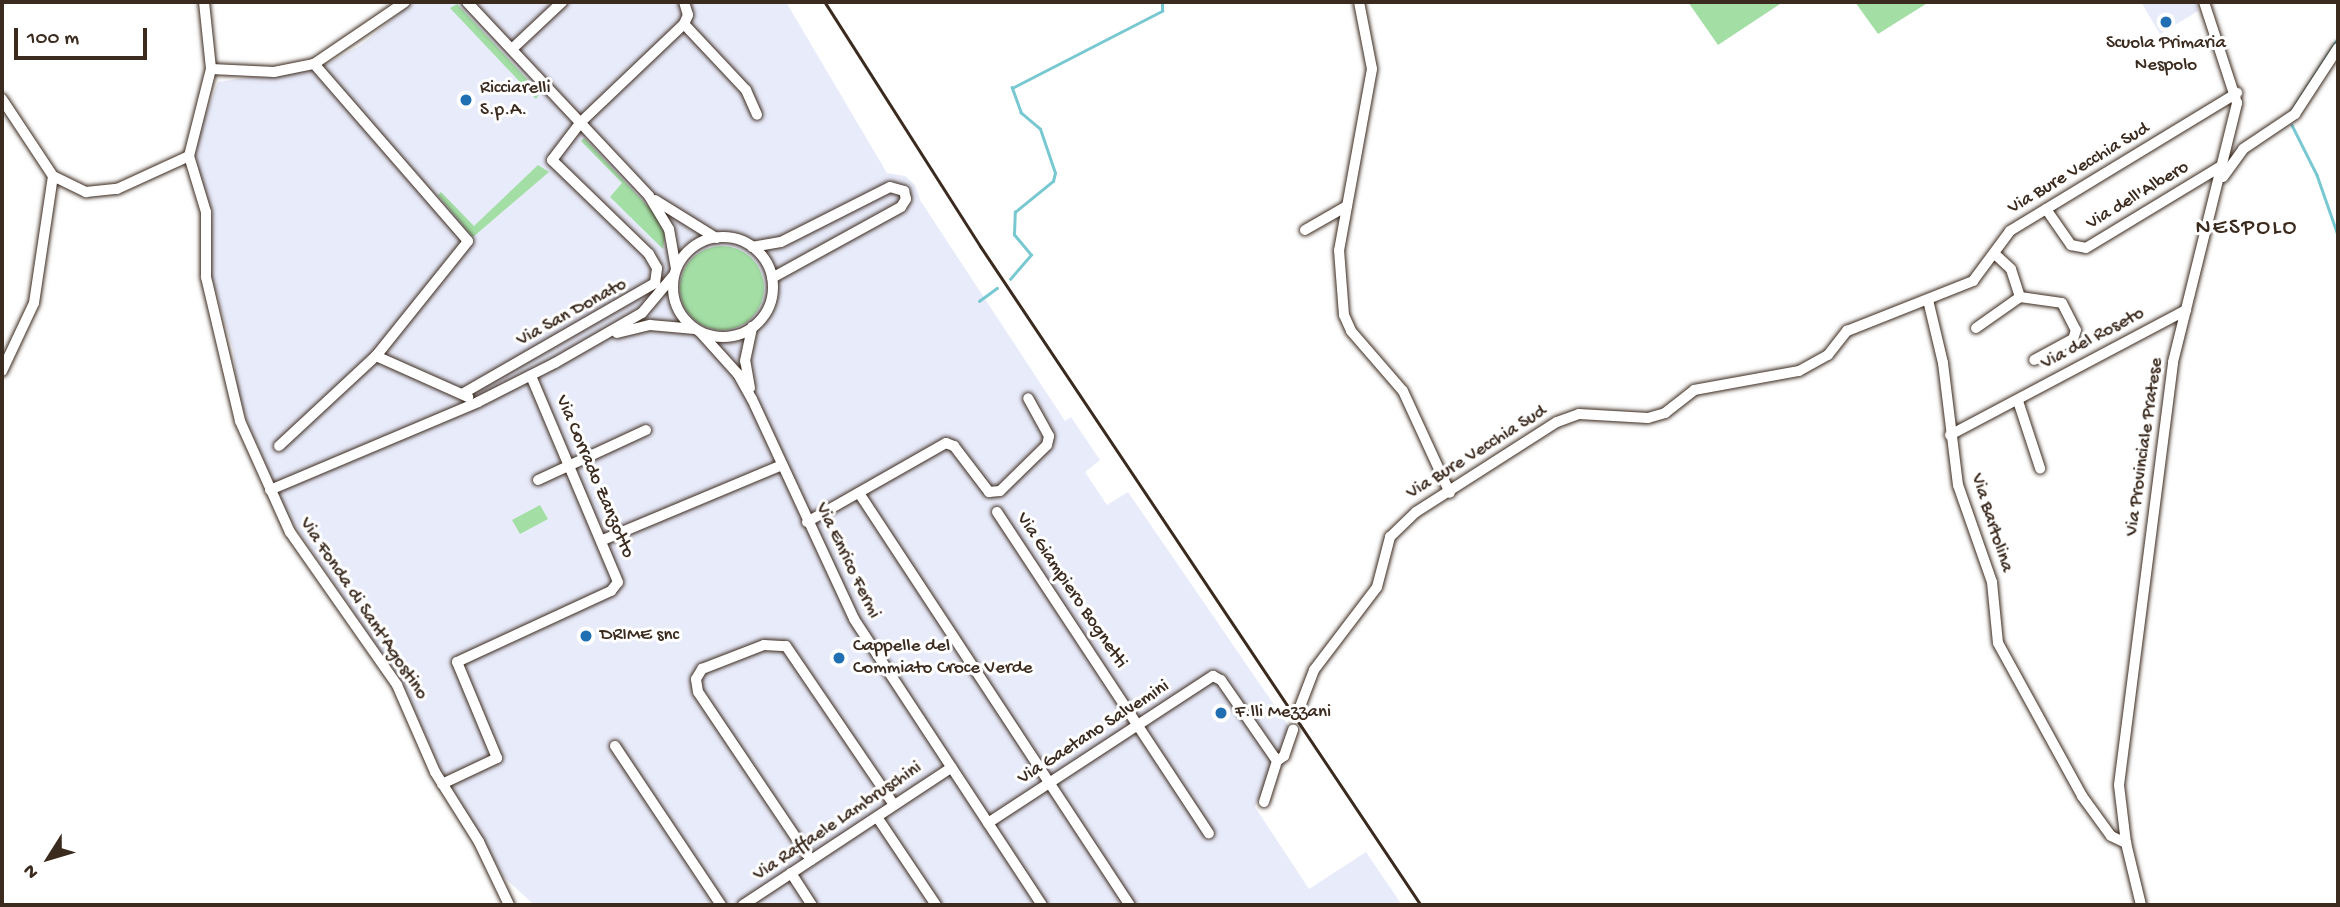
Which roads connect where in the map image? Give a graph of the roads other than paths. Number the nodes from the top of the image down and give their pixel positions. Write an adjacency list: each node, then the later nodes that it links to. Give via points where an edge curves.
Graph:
1 (204, 2): 12 (street)
2 (405, 2): 11 (street)
3 (467, 2): 10 (street)
4 (562, 2): 10 (street)
5 (684, 2): 8 (street, via 688,15)
6 (1359, 2): 22 (street, via 1367,29 1371,78)
7 (2204, 2): 13 (street)
8 (684, 24): 15 (street, via 746,90); 16 (street)
9 (2338, 48): 20 (street, via 2295,114 2243,149)
10 (512, 49): 16 (street)
11 (314, 64): 12 (street, via 282,72); 37 (street, via 467,236 461,253)
12 (211, 69): 17 (street)
13 (2237, 93): 18 (street, Via Provinciale Pratese); 23 (street, Via Bure Vecchia Sud)
14 (2, 99): 19 (street)
15 (757, 115)
16 (581, 122): 21 (street); 41 (street, Via San Donato, via 554,154 552,163 649,254 657,268 655,284)
17 (189, 156): 19 (street, via 102,193); 53 (street, Via Fonda di Sant'Agostino, via 206,212 206,277 236,408)
18 (2223, 165): 20 (street, Via Provinciale Pratese); 23 (street, Via dell'Albero, via 2086,248 2071,245)
19 (52, 176): 39 (street, via 34,303)
20 (2220, 180): 32 (street, Via Provinciale Pratese)
21 (649, 196): 25 (street); 28 (street, via 669,229)
22 (1347, 206): 24 (street); 55 (street, via 1339,257 1345,321 1403,391)
23 (2046, 209): 27 (street, Via Bure Vecchia Sud, via 2007,233)
24 (1305, 230)
25 (716, 237): 26 (street); 28 (street, via 692,247)
26 (752, 247): 29 (street, via 766,262); 29 (street, via 781,242 890,187 904,191 901,207)
27 (1994, 253): 30 (street, via 2011,270); 31 (street, Via Bure Vecchia Sud, via 1973,281)
28 (675, 272): 35 (street, via 676,306); 36 (street, via 651,306)
29 (772, 278): 33 (street, via 768,308)
30 (2020, 296): 34 (street); 38 (street, via 2062,303 2076,330 2073,339)
31 (1928, 300): 47 (street, Via Bartolina, via 1941,350); 55 (street, Via Bure Vecchia Sud, via 1847,331 1828,355 1799,371 1694,390 1665,413 1648,418 1598,412 1558,422)
32 (2186, 310): 44 (street, Via del Roseto); 72 (street, Via Provinciale Pratese, via 2166,408 2119,785)
33 (752, 327): 35 (street, via 725,337); 43 (street, via 745,361)
34 (1976, 328)
35 (698, 331): 36 (street, via 658,325); 43 (street, via 738,374)
36 (609, 334): 40 (street)
37 (376, 356): 41 (street); 48 (street)
38 (2034, 360)
39 (2, 371)
40 (531, 376): 45 (street); 49 (street, Via Corrado Zanzotto)
41 (462, 394): 45 (street)
42 (1028, 398): 54 (street, via 1049,436 1047,444 1000,491 989,492 949,443)
43 (752, 399): 50 (street, Via Enrico Fermi)
44 (2018, 401): 47 (street, Via del Roseto); 51 (street)
45 (478, 402): 53 (street)
46 (646, 430): 49 (street)
47 (1951, 435): 72 (street, Via Bartolina, via 1958,485 1992,582 1998,643 2082,796 2110,836)
48 (279, 446)
49 (571, 465): 52 (street); 58 (street, Via Corrado Zanzotto)
50 (782, 465): 57 (street, Via Enrico Fermi); 58 (street)
51 (2040, 468)
52 (538, 480)
53 (270, 490): 66 (street, Via Fonda di Sant'Agostino, via 301,549 397,685)
54 (859, 493): 57 (street); 65 (street)
55 (1450, 493): 59 (street, Via Bure Vecchia Sud, via 1395,530 1377,587 1314,670)
56 (997, 512): 60 (street, Via Giampiero Bognetti)
57 (807, 522): 64 (street, Via Enrico Fermi, via 854,619)
58 (603, 540): 66 (street, Via Corrado Zanzotto, via 618,578 615,588 457,662 498,758)
59 (1298, 712)
60 (1139, 725): 63 (street, Via Gaetano Salvemini, via 1213,676 1219,678); 65 (street, Via Gaetano Salvemini); 71 (street, Via Giampiero Bognetti)
61 (1293, 730): 63 (street, via 1284,756)
62 (615, 746): 76 (street)
63 (1277, 761): 67 (street)
64 (952, 767): 68 (street, Via Raffaele Lambruschini); 70 (street, Via Enrico Fermi)
65 (1050, 783): 70 (street, Via Gaetano Salvemini); 81 (street)
66 (442, 784): 75 (street, Via Fonda di Sant'Agostino, via 483,849)
67 (1264, 802)
68 (894, 805): 69 (street, Via Raffaele Lambruschini); 73 (street, via 786,646 764,645 702,669 696,685 706,705)
69 (877, 817): 73 (street, Via Raffaele Lambruschini); 79 (street)
70 (988, 823): 80 (street, Via Enrico Fermi)
71 (1209, 833)
72 (2126, 843): 82 (street, Via Provinciale Pratese)
73 (811, 860): 74 (street, Via Raffaele Lambruschini)
74 (791, 873): 77 (street, Via Raffaele Lambruschini); 78 (street)
75 (509, 905)
76 (721, 905)
77 (743, 905)
78 (812, 905)
79 (936, 905)
80 (1042, 905)
81 (1130, 905)
82 (2141, 905)

